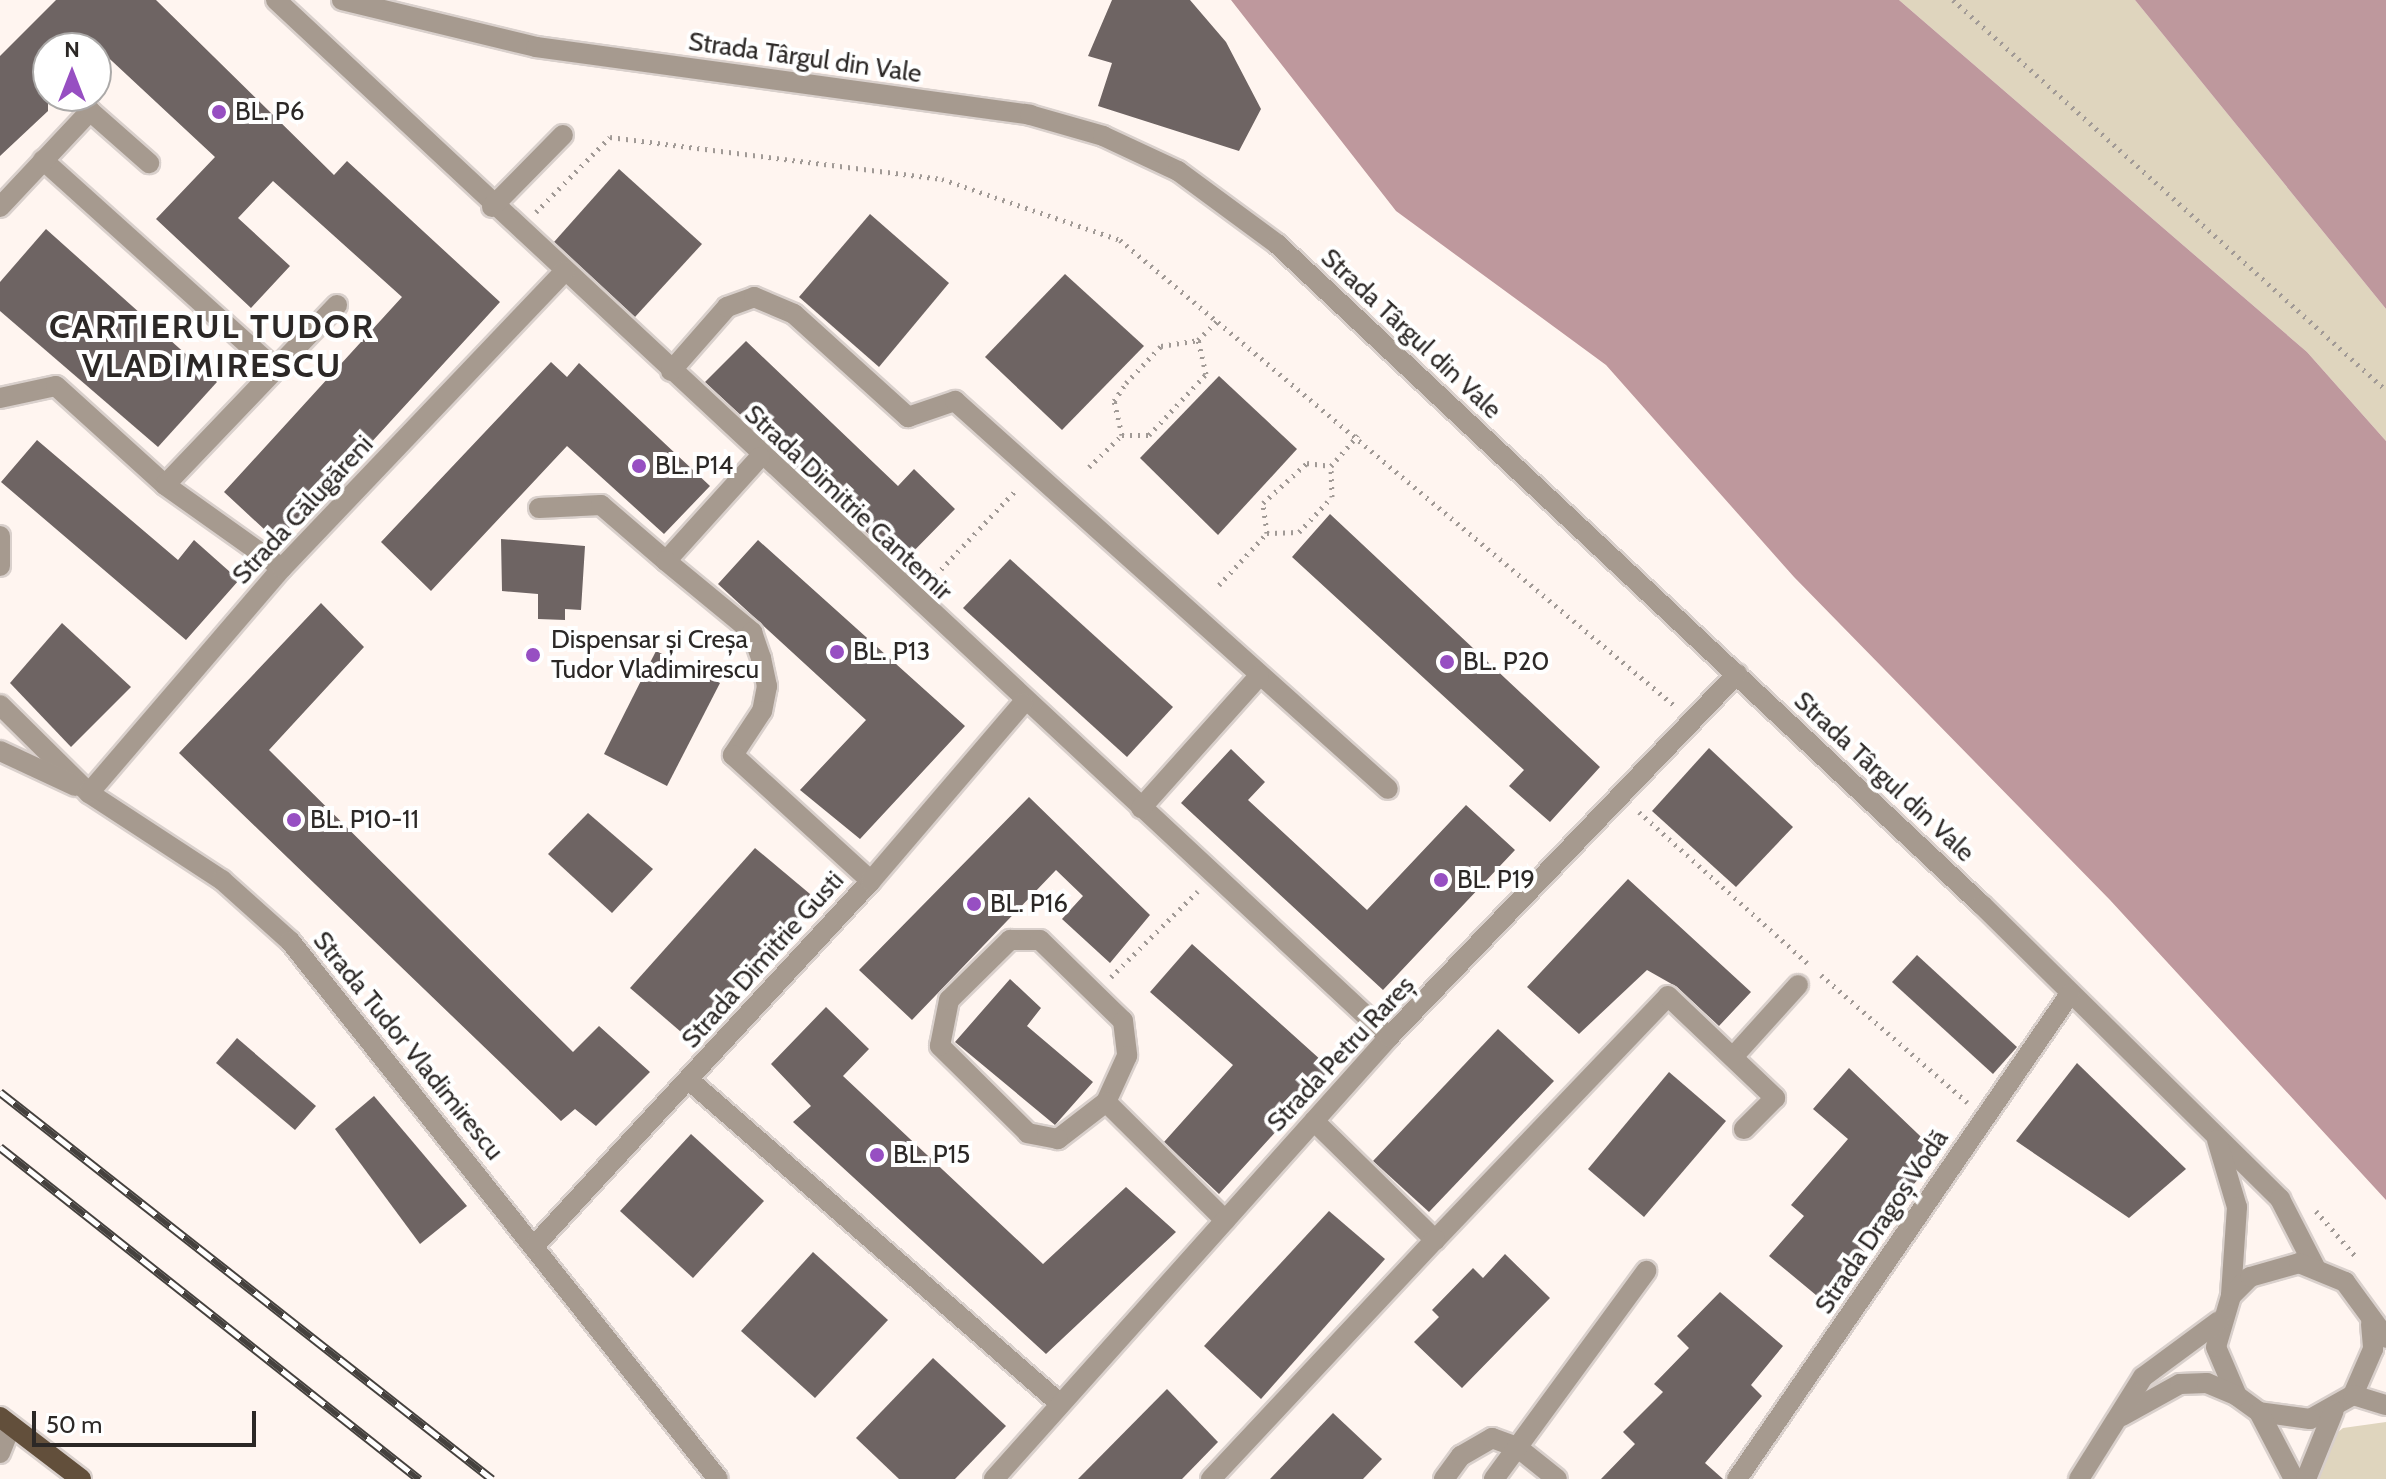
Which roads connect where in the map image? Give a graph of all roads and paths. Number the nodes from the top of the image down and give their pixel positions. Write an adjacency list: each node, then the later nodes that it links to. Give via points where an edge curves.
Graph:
1 (276, 0): 8 (street, Strada Dimitrie Cantemir)
2 (342, 0): 33 (street, Strada Târgul din Vale, via 536,47 1030,115 1103,136 1178,171 1277,244)
3 (1953, 0): 16 (path)
4 (563, 135): 8 (street)
5 (43, 160): 6 (street, via 90,111); 7 (street); 14 (street)
6 (149, 163)
7 (0, 207)
8 (492, 207): 9 (street, Strada Dimitrie Cantemir)
9 (518, 230): 10 (street, Strada Dimitrie Cantemir); 12 (path, via 610,137 942,179 1120,240)
10 (565, 271): 15 (street, Strada Dimitrie Cantemir); 30 (street, Strada Călugăreni)
11 (337, 305): 14 (street)
12 (1219, 319): 13 (path); 19 (path)
13 (1198, 340): 18 (path, via 1161,346 1126,383 1114,401); 18 (path, via 1206,374 1149,435)
14 (275, 369): 24 (street)
15 (671, 371): 20 (street, Strada Dimitrie Cantemir); 23 (street, via 727,307 754,297 794,314 908,417 955,401)
16 (2386, 390)
17 (0, 398): 24 (street, via 56,386)
18 (1122, 435): 22 (path)
19 (1358, 435): 21 (path); 37 (path)
20 (760, 457): 28 (street); 32 (street, Strada Dimitrie Cantemir)
21 (1331, 466): 26 (path, via 1332,497 1306,525 1281,538); 26 (path, via 1307,463 1291,472 1263,503)
22 (1089, 467)
23 (1033, 472): 32 (path); 34 (street)
24 (165, 485): 30 (street)
25 (539, 508): 28 (street, via 601,505)
26 (1267, 533): 31 (path)
27 (0, 536): 29 (street)
28 (666, 561): 44 (street, via 752,632 761,658 762,711 733,755)
29 (0, 566)
30 (282, 568): 40 (street, Strada Călugăreni)
31 (1219, 585)
32 (913, 599): 35 (street, Strada Dimitrie Cantemir)
33 (1737, 674): 37 (street, Strada Petru Rareș); 47 (street, Strada Târgul din Vale)
34 (1259, 676): 39 (street); 42 (street)
35 (1023, 703): 42 (street, Strada Dimitrie Cantemir); 44 (street, Strada Dimitrie Gusti)
36 (0, 705): 40 (street, Strada Tudor Vladimirescu)
37 (1692, 721): 41 (street, Strada Petru Rareș)
38 (0, 751): 40 (street)
39 (1388, 789)
40 (89, 793): 59 (street, Strada Tudor Vladimirescu, via 222,880 290,941)
41 (1621, 795): 48 (street, Strada Petru Rareș); 52 (path)
42 (1141, 808): 43 (street, Strada Dimitrie Cantemir)
43 (1213, 876): 46 (path); 48 (street, Strada Dimitrie Cantemir)
44 (871, 881): 50 (street, Strada Dimitrie Gusti)
45 (1798, 985): 49 (street)
46 (1096, 992): 51 (street, via 1123,1021 1127,1056); 51 (street, via 1040,940 1010,940 949,1000 940,1046 1028,1133 1058,1139)
47 (2070, 994): 52 (street, Strada Dragoș Vodă); 55 (street, Strada Târgul din Vale)
48 (1389, 1037): 53 (street, Strada Petru Rareș)
49 (1733, 1057): 54 (street, via 1775,1098); 58 (street, via 1668,996)
50 (689, 1080): 59 (street, Strada Dimitrie Gusti); 68 (street)
51 (1106, 1102): 57 (street)
52 (1985, 1117): 83 (street, Strada Dragoș Vodă)
53 (1314, 1121): 57 (street, Strada Petru Rareș); 58 (street)
54 (1744, 1129)
55 (2217, 1140): 60 (street, Strada Târgul din Vale, via 2280,1199); 63 (street, Strada Târgul din Vale, via 2237,1207)
56 (2306, 1199): 61 (path)
57 (1225, 1220): 68 (street, Strada Petru Rareș)
58 (1435, 1240): 79 (street)
59 (535, 1245): 77 (street, Strada Tudor Vladimirescu)
60 (2315, 1267): 63 (street, via 2275,1266); 65 (street, Strada Târgul din Vale, via 2345,1282)
61 (2366, 1269)
62 (1646, 1271): 74 (street)
63 (2231, 1296): 64 (street, Strada Târgul din Vale)
64 (2219, 1321): 67 (street, Strada Târgul din Vale, via 2222,1374); 72 (street, via 2143,1377)
65 (2379, 1331): 66 (street, Strada Târgul din Vale)
66 (2353, 1395): 69 (street); 70 (street, Strada Târgul din Vale)
67 (2237, 1396): 71 (street, Strada Târgul din Vale); 72 (street, via 2207,1383 2180,1384)
68 (1060, 1404): 78 (street, Strada Petru Rareș)
69 (2386, 1405)
70 (2334, 1410): 71 (street, Strada Târgul din Vale, via 2298,1419); 86 (street)
71 (2259, 1412): 85 (street)
72 (2122, 1416): 84 (street)
73 (6, 1422): 75 (street); 76 (main road)
74 (1517, 1447): 80 (street, via 1492,1438 1461,1456); 81 (street); 82 (street)
75 (0, 1453)
76 (81, 1479)
77 (718, 1479)
78 (994, 1479)
79 (1211, 1479)
80 (1444, 1479)
81 (1494, 1479)
82 (1557, 1479)
83 (1737, 1479)
84 (2079, 1479)
85 (2294, 1479)
86 (2306, 1479)

